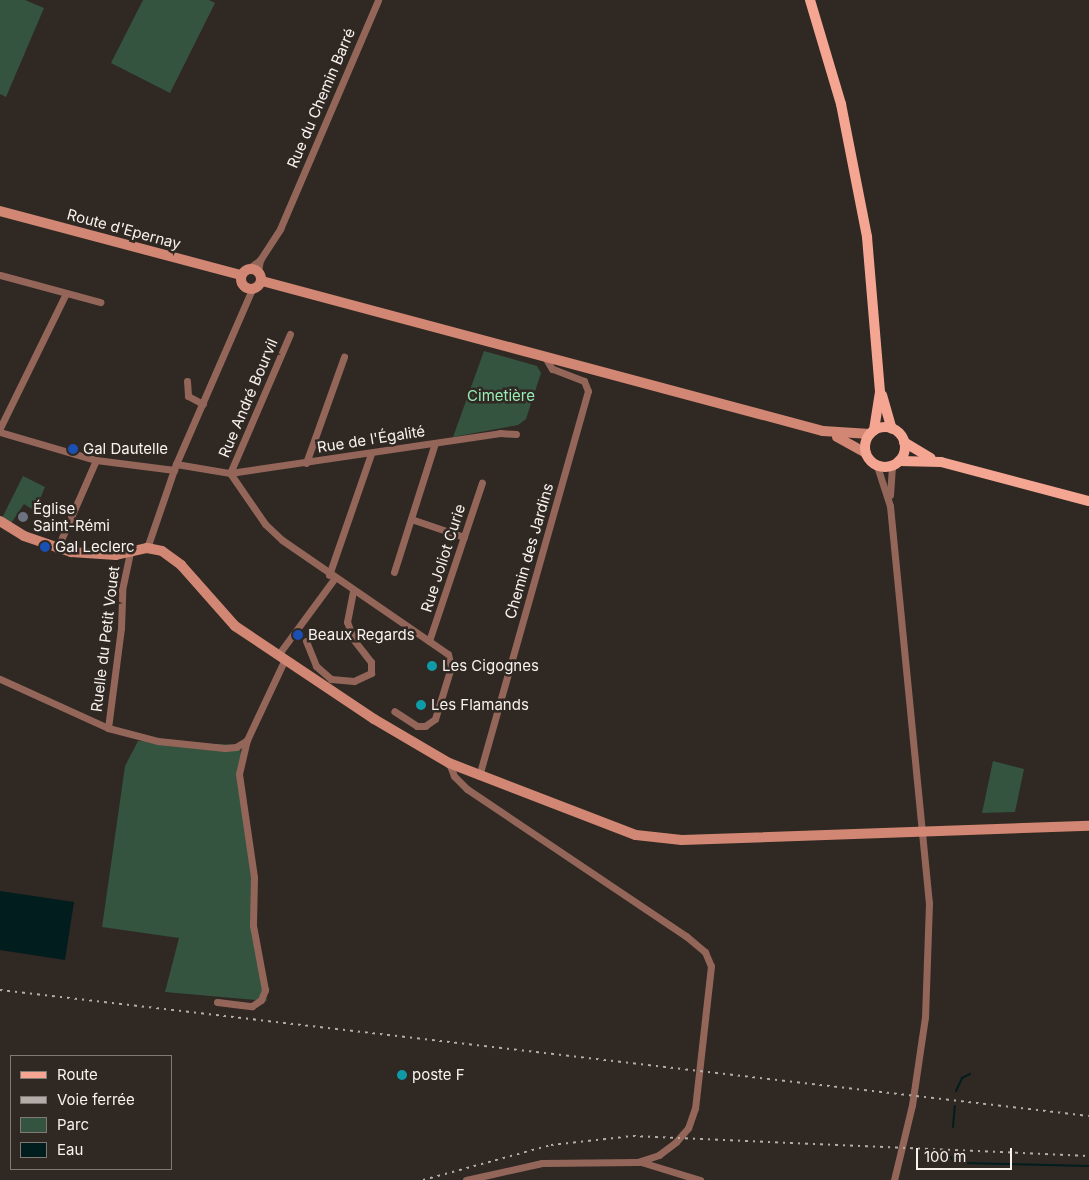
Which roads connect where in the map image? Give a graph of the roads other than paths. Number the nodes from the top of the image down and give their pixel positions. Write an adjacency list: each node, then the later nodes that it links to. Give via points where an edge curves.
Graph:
1 (378, 0): 4 (street, Rue du Chemin Barré, via 280,229 260,260)
2 (810, 0): 14 (main road, via 839,95 860,190)
3 (0, 211): 6 (street, Route d'Epernay)
4 (256, 273): 6 (street); 7 (street); 12 (street)
5 (0, 275): 8 (street)
6 (241, 275): 7 (street, via 243,284)
7 (252, 289): 15 (street)
8 (66, 293): 9 (street); 16 (street)
9 (100, 302)
10 (290, 334): 32 (street, Rue André Bourvil)
11 (344, 357): 28 (street)
12 (545, 357): 18 (street); 53 (street, Chemin des Jardins, via 552,369 584,381 588,391)
13 (187, 381): 15 (street, via 188,396)
14 (880, 392): 17 (main road); 20 (main road)
15 (202, 404): 31 (street)
16 (0, 428)
17 (892, 429): 20 (main road); 22 (main road)
18 (823, 431): 20 (street); 24 (street)
19 (0, 432): 26 (street, Rue de l'Égalité)
20 (872, 433): 24 (main road)
21 (516, 434): 23 (street, Rue de l'Égalité, via 500,433)
22 (904, 442): 27 (main road); 29 (main road, via 904,452)
23 (435, 443): 25 (street, Rue de l'Égalité); 36 (street)
24 (866, 453): 30 (main road)
25 (371, 454): 28 (street, Rue de l'Égalité); 43 (street)
26 (96, 460): 31 (street, Rue de l'Égalité); 40 (street)
27 (941, 462): 29 (main road); 34 (main road)
28 (306, 463): 32 (street, Rue de l'Égalité)
29 (896, 463): 30 (main road); 35 (street)
30 (877, 466): 35 (street)
31 (175, 467): 32 (street, Rue de l'Égalité); 39 (street)
32 (230, 473): 43 (street, via 274,533)
33 (482, 483): 38 (street, Rue Joliot Curie)
34 (1089, 502)
35 (890, 506): 59 (street, via 925,844 929,961 918,1071)
36 (411, 519): 38 (street); 42 (street)
37 (0, 521): 40 (street, via 24,536)
38 (464, 537): 46 (street, Rue Joliot Curie)
39 (147, 548): 41 (street); 47 (street, via 175,560 229,621)
40 (57, 549): 41 (street, via 93,555)
41 (130, 553): 50 (street, Ruelle du Petit Vouet, via 122,590 122,628)
42 (394, 572)
43 (332, 577): 44 (street); 47 (street)
44 (353, 591): 45 (street, via 347,622 354,640 371,662 371,673 354,681 331,679 316,666); 46 (street)
45 (306, 641)
46 (430, 642): 49 (street, via 448,654 452,662 436,719 425,726 417,726)
47 (281, 657): 51 (street); 52 (street)
48 (0, 679): 50 (street)
49 (394, 711)
50 (108, 728): 51 (street, via 158,741 225,748 236,747)
51 (247, 740): 55 (street, via 240,782 254,877 253,925 266,990 261,1000 252,1006)
52 (449, 764): 53 (street); 56 (street, via 460,783 498,812 701,947 711,966 695,1108 688,1128 659,1155)
53 (479, 776): 54 (street, via 636,835 668,840)
54 (1089, 826)
55 (217, 1002)
56 (638, 1162): 57 (street, via 542,1163); 58 (street)
57 (466, 1180)
58 (700, 1180)
59 (894, 1180)

